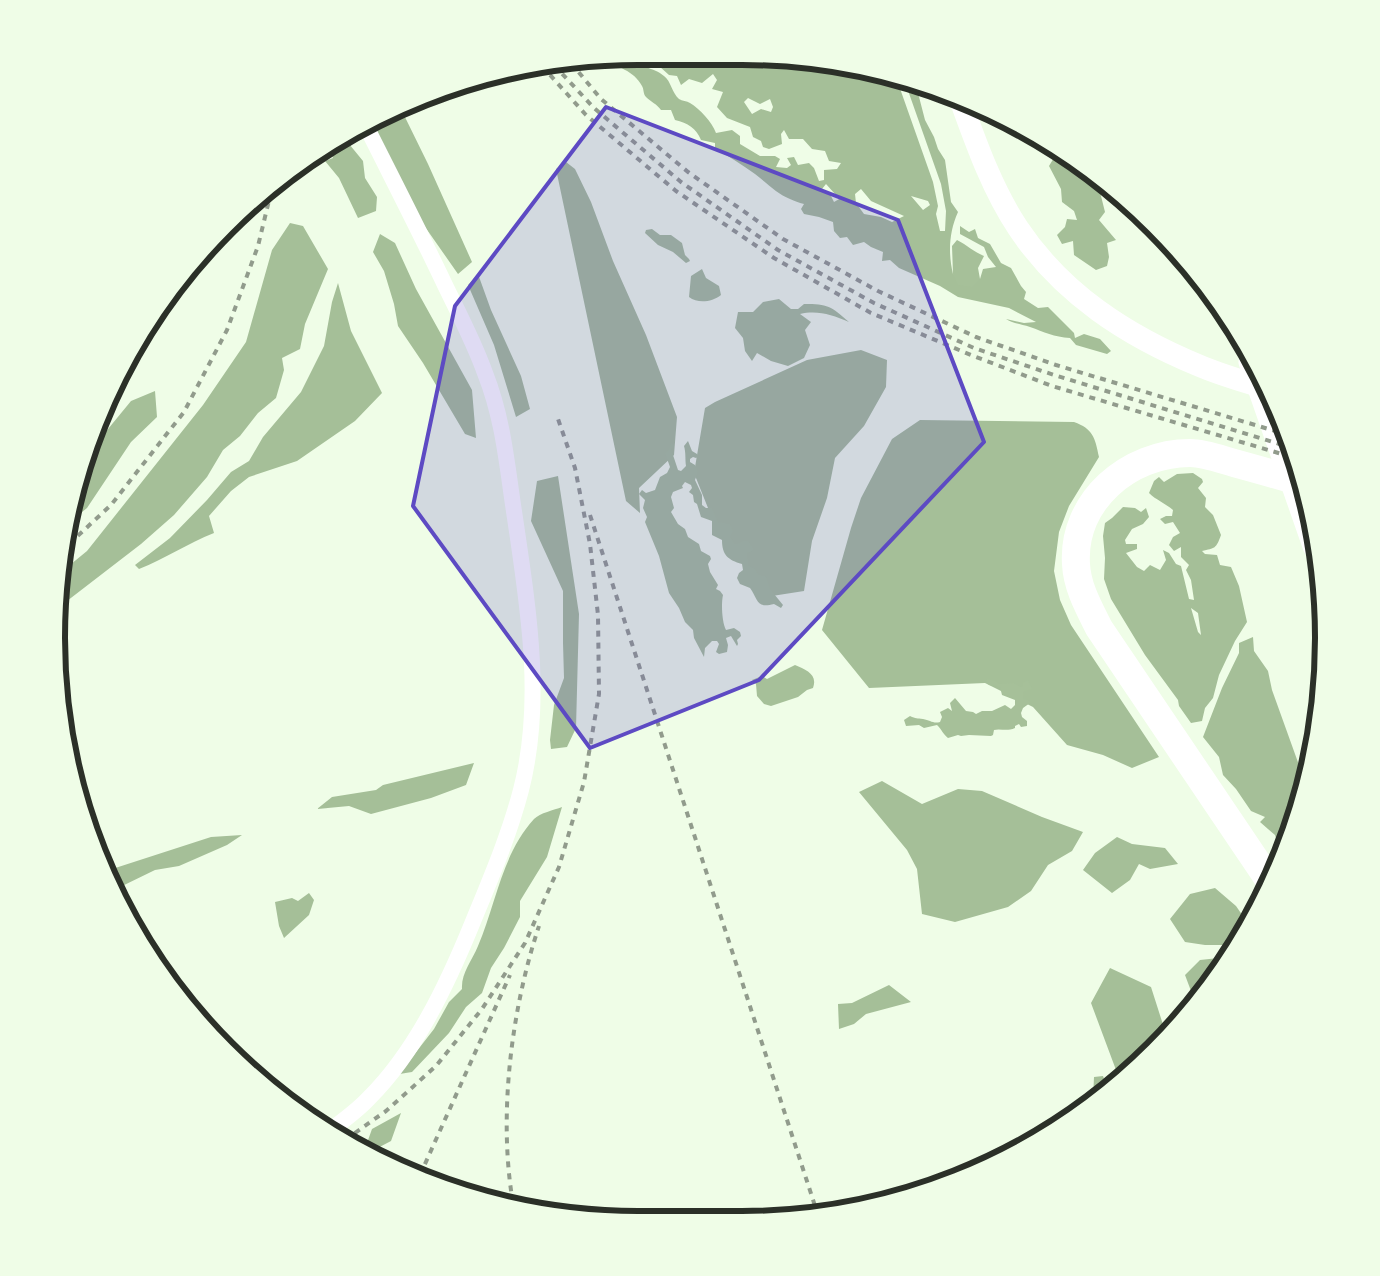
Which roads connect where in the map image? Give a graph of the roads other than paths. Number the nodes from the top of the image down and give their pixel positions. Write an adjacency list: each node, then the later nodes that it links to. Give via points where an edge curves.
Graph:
1 (965, 111): 3 (main road, via 1002,200 1018,227 1057,276 1082,299 1136,336 1201,367)
2 (369, 132): 8 (street, via 459,312 496,405 505,440 534,673 532,717 522,788 494,871 456,963 394,1069 370,1098)
3 (1256, 385)
4 (1272, 421): 5 (main road)
5 (1291, 475)
6 (1292, 480): 7 (highway, via 1191,452 1150,459 1116,477 1101,492 1089,508 1076,542 1080,587 1099,628)
7 (1264, 873)
8 (338, 1125)

